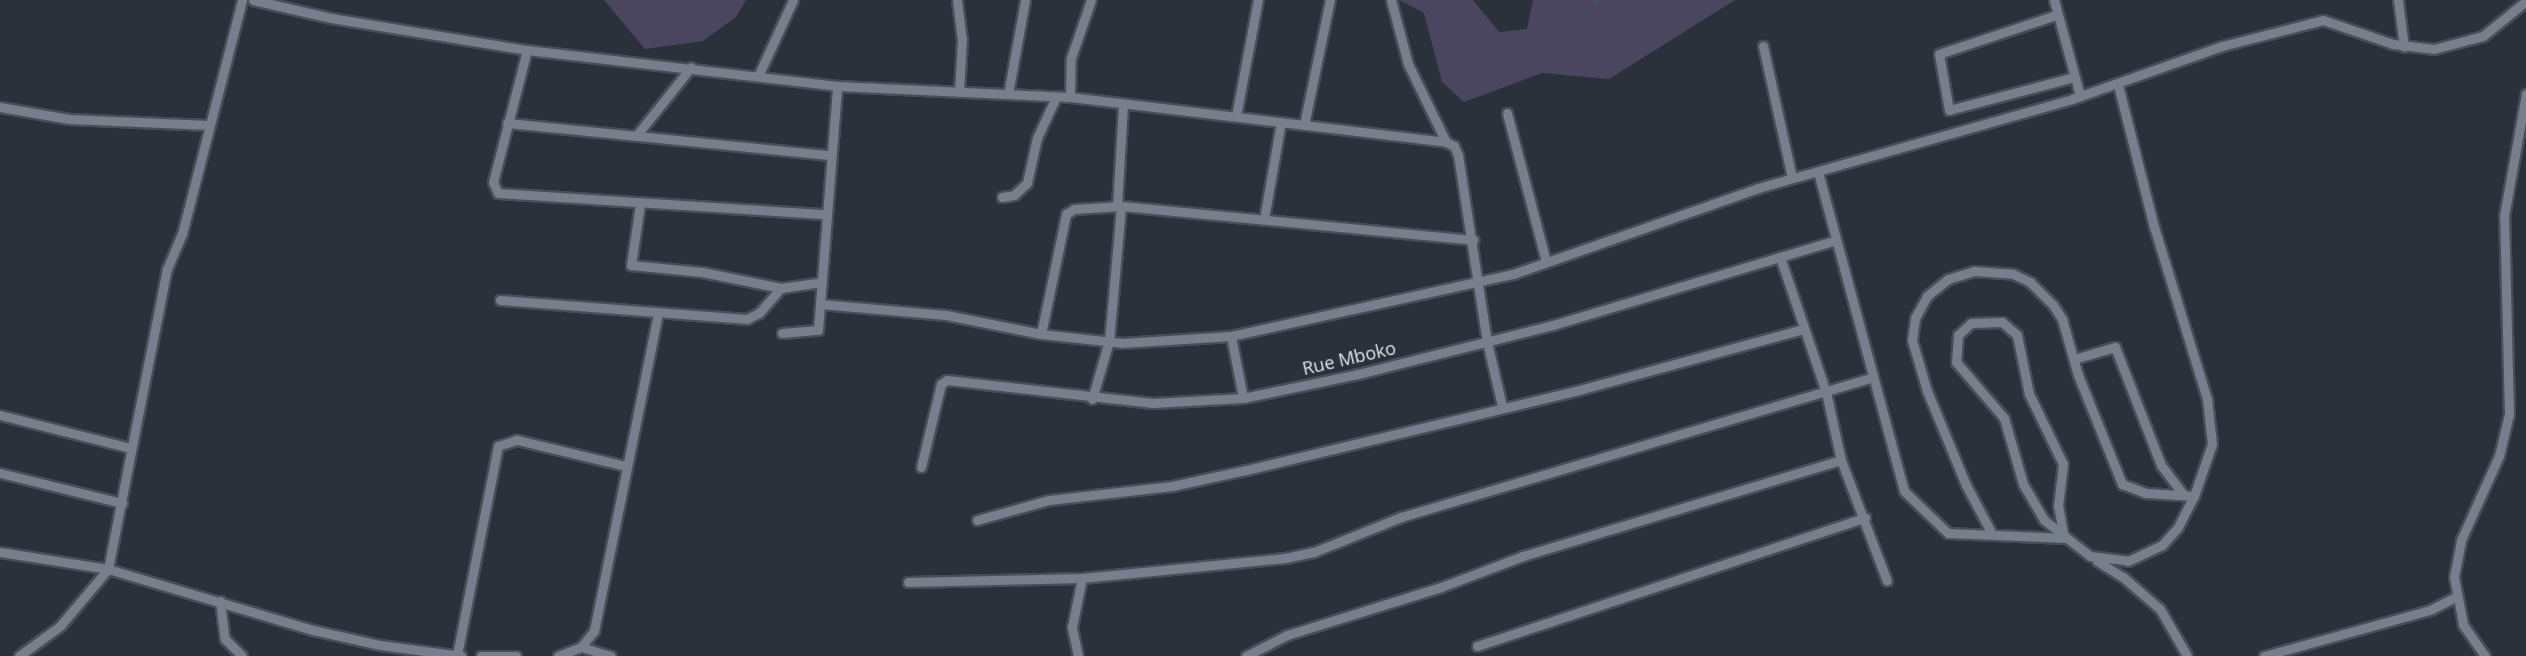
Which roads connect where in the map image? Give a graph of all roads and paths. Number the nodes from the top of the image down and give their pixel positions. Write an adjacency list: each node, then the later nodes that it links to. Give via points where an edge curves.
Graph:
1 (242, 0): 36 (street)
2 (253, 0): 14 (street)
3 (296, 0): 14 (street)
4 (793, 0): 20 (street)
5 (957, 0): 24 (street, via 962,39)
6 (1025, 0): 25 (street)
7 (1091, 0): 29 (street, via 1071,58)
8 (1258, 0): 33 (street)
9 (1330, 0): 37 (street)
10 (1391, 0): 39 (street, via 1408,64)
11 (2054, 0): 15 (street)
12 (2398, 0): 17 (street)
13 (2526, 1): 17 (street, via 2500,26 2469,42 2434,49)
14 (304, 10): 18 (street)
15 (2056, 15): 21 (street); 21 (street, via 1939,54 1949,110)
16 (1763, 46): 42 (street)
17 (2404, 46): 22 (street, via 2323,20 2222,46)
18 (527, 50): 19 (street); 35 (street)
19 (691, 67): 20 (street); 38 (street)
20 (759, 74): 23 (street)
21 (2074, 77): 27 (street)
22 (2118, 85): 27 (street); 77 (street, via 2154,227 2212,419 2212,444)
23 (837, 86): 24 (street); 40 (street)
24 (959, 92): 25 (street)
25 (1008, 94): 28 (street)
26 (2526, 94): 91 (street, via 2504,216 2507,425 2499,456 2461,540 2454,577)
27 (2080, 96): 41 (street)
28 (1056, 97): 29 (street); 43 (street, via 1037,138 1027,183 1014,195)
29 (1070, 97): 30 (street)
30 (1124, 105): 33 (street); 45 (street)
31 (0, 107): 36 (street, via 69,119)
32 (1507, 113): 51 (street)
33 (1236, 116): 34 (street)
34 (1281, 122): 37 (street); 47 (street)
35 (507, 123): 38 (street); 44 (street, via 493,182 498,193)
36 (209, 125): 71 (street, via 182,234 167,269)
37 (1304, 125): 39 (street)
38 (636, 136): 40 (street)
39 (1446, 142): 48 (street, via 1454,146 1458,155)
40 (829, 155): 46 (street)
41 (1818, 172): 42 (street); 49 (street)
42 (1792, 178): 51 (street)
43 (1002, 197)
44 (640, 204): 46 (street); 54 (street, via 631,265 702,272)
45 (1119, 206): 47 (street); 60 (street, via 1078,208 1066,214); 62 (street)
46 (825, 214): 52 (street)
47 (1264, 219): 48 (street)
48 (1473, 240): 53 (street)
49 (1836, 240): 50 (street, Rue Mboko); 65 (street)
50 (1780, 257): 58 (street); 63 (street, Rue Mboko)
51 (1546, 262): 53 (street)
52 (822, 282): 54 (street); 56 (street)
53 (1480, 282): 61 (street); 63 (street)
54 (781, 288): 57 (street, via 759,313 747,319)
55 (500, 300): 57 (street)
56 (820, 304): 59 (street, via 818,330); 60 (street, via 946,315)
57 (657, 313): 73 (street)
58 (1804, 329): 66 (street); 69 (street, via 1579,390)
59 (782, 333)
60 (1041, 334): 62 (street)
61 (1231, 336): 62 (street); 67 (street)
62 (1109, 341): 68 (street)
63 (1488, 342): 67 (street, Rue Mboko); 69 (street)
64 (2074, 359): 76 (street, via 2122,484 2146,494); 76 (street, via 2115,347 2161,465); 83 (street, via 2062,319 2053,305 2030,282 2013,274 1961,274 1935,288 1918,309 1912,340 1919,368 1975,507)
65 (1873, 377): 66 (street); 83 (street, via 1904,492 1948,532)
66 (1826, 392): 72 (street); 88 (street, via 1401,517 1314,552)
67 (1243, 398): 68 (street, Rue Mboko, via 1187,404)
68 (1092, 399): 74 (street, Rue Mboko, via 944,381)
69 (1502, 406): 82 (street, via 1172,486 1049,500)
70 (0, 415): 71 (street)
71 (130, 448): 78 (street)
72 (1841, 460): 81 (street); 103 (street, via 1523,556 1441,587 1287,635)
73 (625, 466): 93 (street, via 594,631); 97 (street, via 517,440 498,446)
74 (921, 466)
75 (0, 473): 78 (street)
76 (2182, 493): 77 (street)
77 (2194, 496): 86 (street, via 2178,527 2148,554 2112,561)
78 (122, 503): 87 (street)
79 (2058, 506): 80 (street); 80 (street, via 2063,464 2029,394 2020,342 2011,327 2002,322 1980,320 1958,335 1956,362 2004,418 2023,484); 84 (street)
80 (2039, 511): 84 (street, via 2050,528)
81 (1865, 518): 89 (street); 94 (street)
82 (977, 520)
83 (1992, 534): 84 (street)
84 (2065, 536): 86 (street)
85 (0, 552): 87 (street)
86 (2090, 556): 104 (street, via 2123,577 2160,609)
87 (108, 569): 92 (street); 95 (street, via 66,620)
88 (1082, 578): 90 (street); 102 (street, via 1072,627)
89 (1887, 581)
90 (908, 582)
91 (2455, 597): 105 (street, via 2430,610); 106 (street, via 2463,624)
92 (220, 601): 96 (street, via 225,639); 97 (street, via 323,632)
93 (581, 646): 100 (street); 101 (street)
94 (1477, 646)
95 (19, 656)
96 (242, 656)
97 (459, 656)
98 (481, 656): 99 (street)
99 (516, 656)
100 (558, 656)
101 (611, 656)
102 (1078, 656)
103 (1246, 656)
104 (2187, 656)
105 (2264, 656)
106 (2485, 656)

